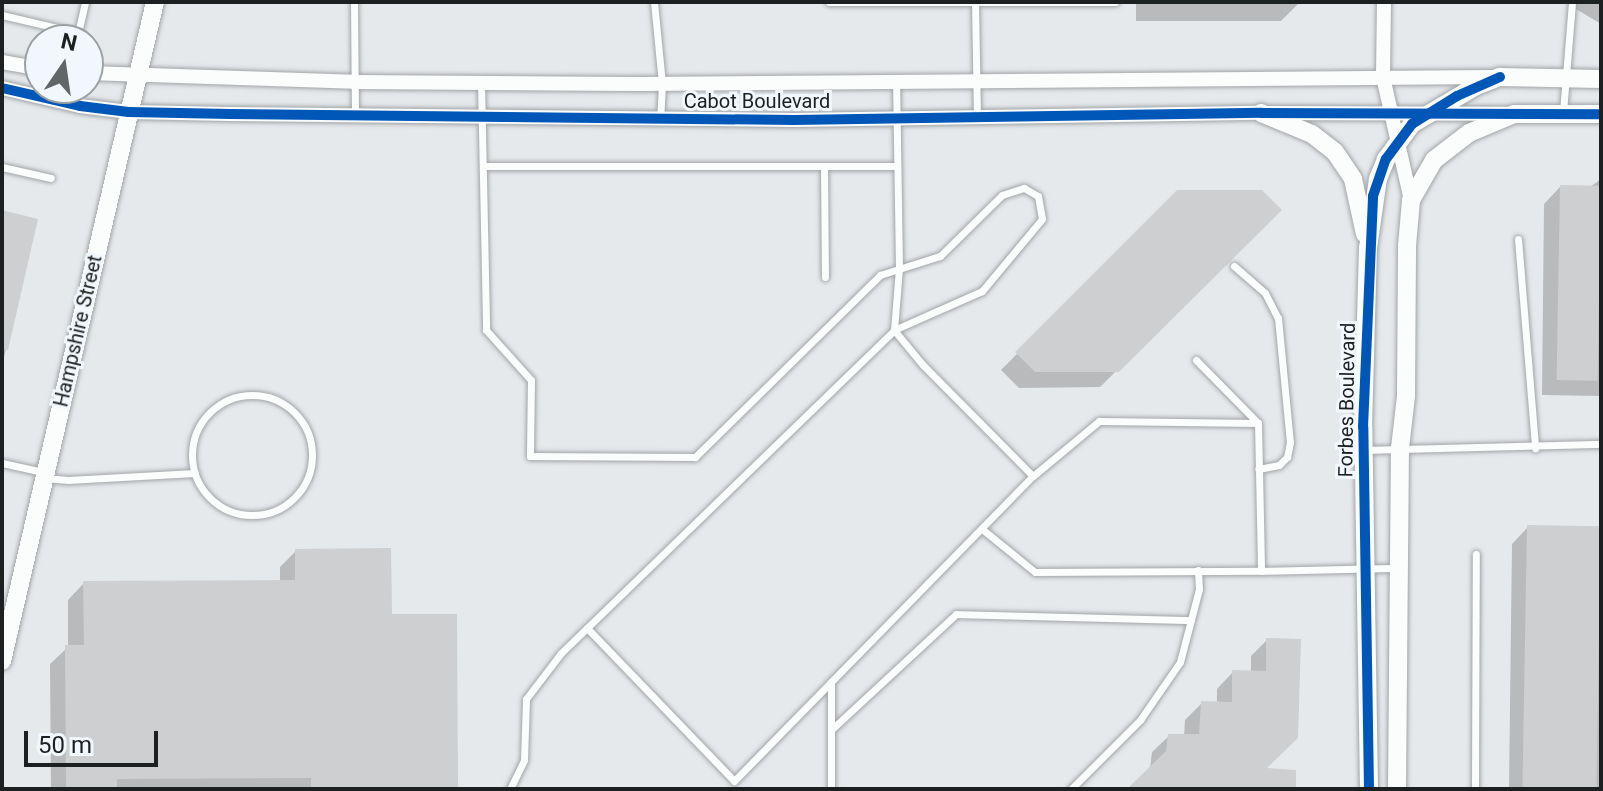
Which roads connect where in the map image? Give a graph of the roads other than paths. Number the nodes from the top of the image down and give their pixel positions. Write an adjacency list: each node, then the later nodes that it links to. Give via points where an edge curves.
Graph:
1 (85, 2): 10 (lane, via 78,33)
2 (155, 2): 14 (street, Hampshire Street)
3 (354, 2): 21 (lane)
4 (654, 2): 23 (lane)
5 (829, 2): 9 (lane)
6 (1115, 2): 9 (lane)
7 (1384, 2): 15 (street)
8 (1572, 2): 17 (lane)
9 (975, 3): 19 (lane)
10 (2, 15)
11 (2, 62): 12 (street)
12 (24, 66)
13 (104, 74): 14 (street, Cabot Boulevard)
14 (138, 76): 21 (street, Cabot Boulevard); 25 (street, Hampshire Street)
15 (1383, 77): 16 (street, Cabot Boulevard); 19 (street, Cabot Boulevard); 26 (street)
16 (1500, 77): 17 (street, Forbes Boulevard); 28 (street, Forbes Boulevard)
17 (1564, 77): 20 (street, Forbes Boulevard); 30 (lane)
18 (896, 79): 19 (street, Cabot Boulevard); 23 (street, Cabot Boulevard); 35 (lane)
19 (976, 79): 36 (lane)
20 (1601, 79)
21 (354, 82): 22 (street, Cabot Boulevard); 32 (lane)
22 (481, 83): 23 (street, Cabot Boulevard); 33 (lane)
23 (662, 84): 34 (lane)
24 (2, 88): 25 (street, Cabot Boulevard)
25 (129, 112): 32 (street, Cabot Boulevard); 59 (street, Hampshire Street)
26 (1391, 112): 27 (street, Cabot Boulevard); 28 (street, Cabot Boulevard); 37 (street)
27 (1261, 113): 36 (street, Cabot Boulevard); 45 (street, via 1312,134 1343,163 1353,179)
28 (1428, 113): 29 (street, Cabot Boulevard); 37 (street, Forbes Boulevard)
29 (1514, 114): 30 (street); 43 (street, via 1445,150)
30 (1563, 114): 31 (street)
31 (1601, 114)
32 (355, 115): 33 (street, Cabot Boulevard)
33 (483, 117): 34 (street, Cabot Boulevard); 38 (lane)
34 (660, 119): 35 (street, Cabot Boulevard)
35 (896, 120): 36 (street, Cabot Boulevard); 40 (lane)
36 (977, 120)
37 (1397, 141): 43 (street); 45 (street, Forbes Boulevard, via 1373,196)
38 (484, 166): 39 (lane); 47 (lane, via 486,330 531,380 530,456 695,457 880,275)
39 (824, 166): 40 (lane); 48 (lane)
40 (897, 166): 47 (lane)
41 (2, 167): 42 (lane)
42 (51, 178)
43 (1411, 200): 53 (street)
44 (1518, 239): 54 (lane)
45 (1368, 248): 55 (street, Forbes Boulevard)
46 (1234, 266): 57 (lane, via 1265,293 1278,318 1290,442 1279,465)
47 (899, 268): 49 (lane); 49 (lane, via 940,256 1008,190 1032,191 1042,203 1038,226 982,291)
48 (825, 277)
49 (894, 330): 60 (lane); 68 (lane)
50 (1196, 360): 51 (lane)
51 (1258, 423): 57 (lane); 60 (lane, via 1099,421)
52 (1601, 444): 54 (lane)
53 (1400, 448): 54 (lane); 55 (lane); 64 (street)
54 (1535, 448)
55 (1364, 450): 63 (street, Forbes Boulevard)
56 (2, 463): 59 (lane)
57 (1258, 469): 66 (lane)
58 (195, 473): 58 (lane, via 223,507 252,515 267,513 281,508 303,487 313,459 312,444 299,416 275,399 231,398 198,429 193,443); 59 (lane, via 68,480)
59 (45, 475): 69 (street, Hampshire Street)
60 (1033, 476): 61 (lane)
61 (982, 529): 65 (lane, via 1035,572); 70 (lane)
62 (1476, 554): 79 (lane)
63 (1366, 566): 64 (lane); 66 (lane); 77 (street, Forbes Boulevard)
64 (1400, 568): 78 (street)
65 (1198, 570): 66 (lane); 67 (lane)
66 (1261, 571)
67 (1191, 620): 71 (lane, via 956,614); 76 (lane, via 1180,662 1140,720)
68 (587, 628): 72 (lane); 73 (lane, via 526,699 524,760)
69 (3, 650)
70 (831, 682): 71 (lane); 72 (lane)
71 (832, 729): 75 (lane)
72 (734, 781): 74 (lane)
73 (510, 789)
74 (726, 789)
75 (831, 789)
76 (1071, 789)
77 (1369, 789)
78 (1397, 789)
79 (1475, 789)

